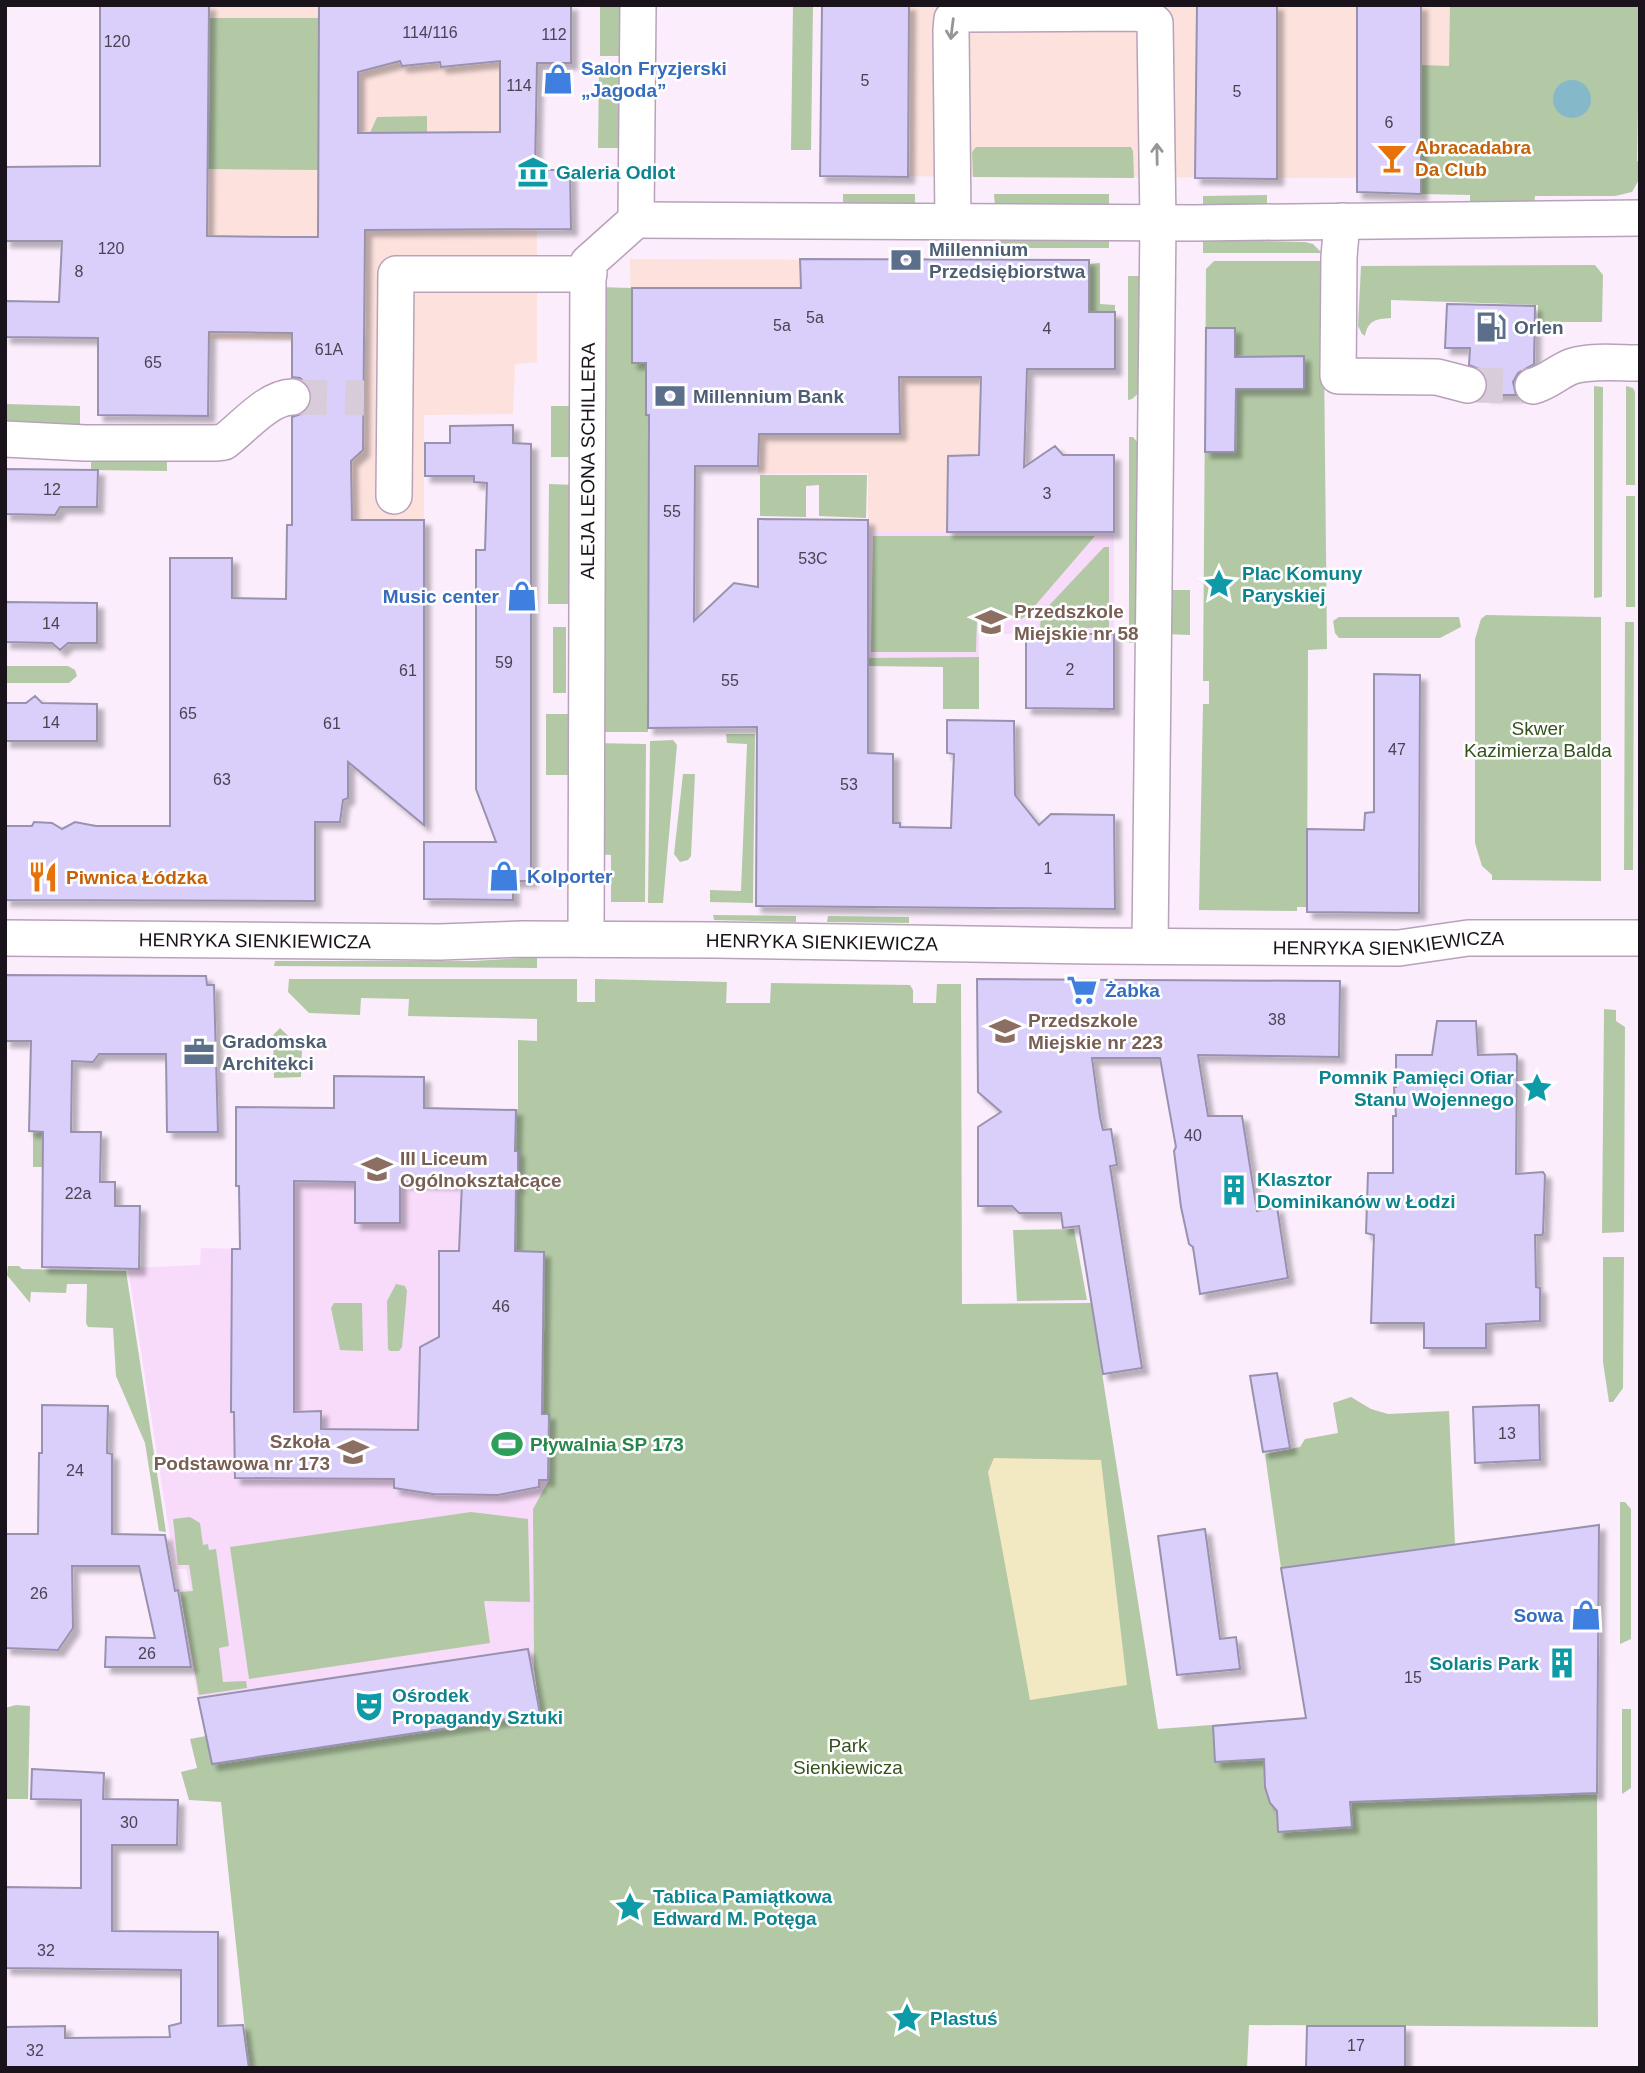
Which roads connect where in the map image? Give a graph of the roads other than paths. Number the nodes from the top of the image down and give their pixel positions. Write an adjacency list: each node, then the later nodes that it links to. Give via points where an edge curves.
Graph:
1 (638, 5): 3 (street)
2 (1640, 218): 5 (street)
3 (636, 220): 4 (street); 7 (street, via 588,263)
4 (953, 221): 6 (street); 6 (street, one-way to 4, via 1156,23 1146,15 1124,13 963,13 952,19)
5 (1342, 221): 6 (street); 9 (street, via 1338,376)
6 (1158, 223): 17 (street)
7 (589, 274): 13 (street, via 396,274 379,398); 16 (street, ALEJA LEONA SCHILLERA)
8 (1640, 363): 10 (street, via 1575,365 1544,383)
9 (1458, 376)
10 (1534, 376)
11 (292, 397): 12 (street, via 271,402 224,442)
12 (5, 439)
13 (394, 496)
14 (5, 938): 16 (street, HENRYKA SIENKIEWICZA)
15 (1640, 938): 17 (street, HENRYKA SIENKIEWICZA, via 1532,936 1399,948)
16 (586, 939): 17 (street, HENRYKA SIENKIEWICZA)
17 (1150, 946)

